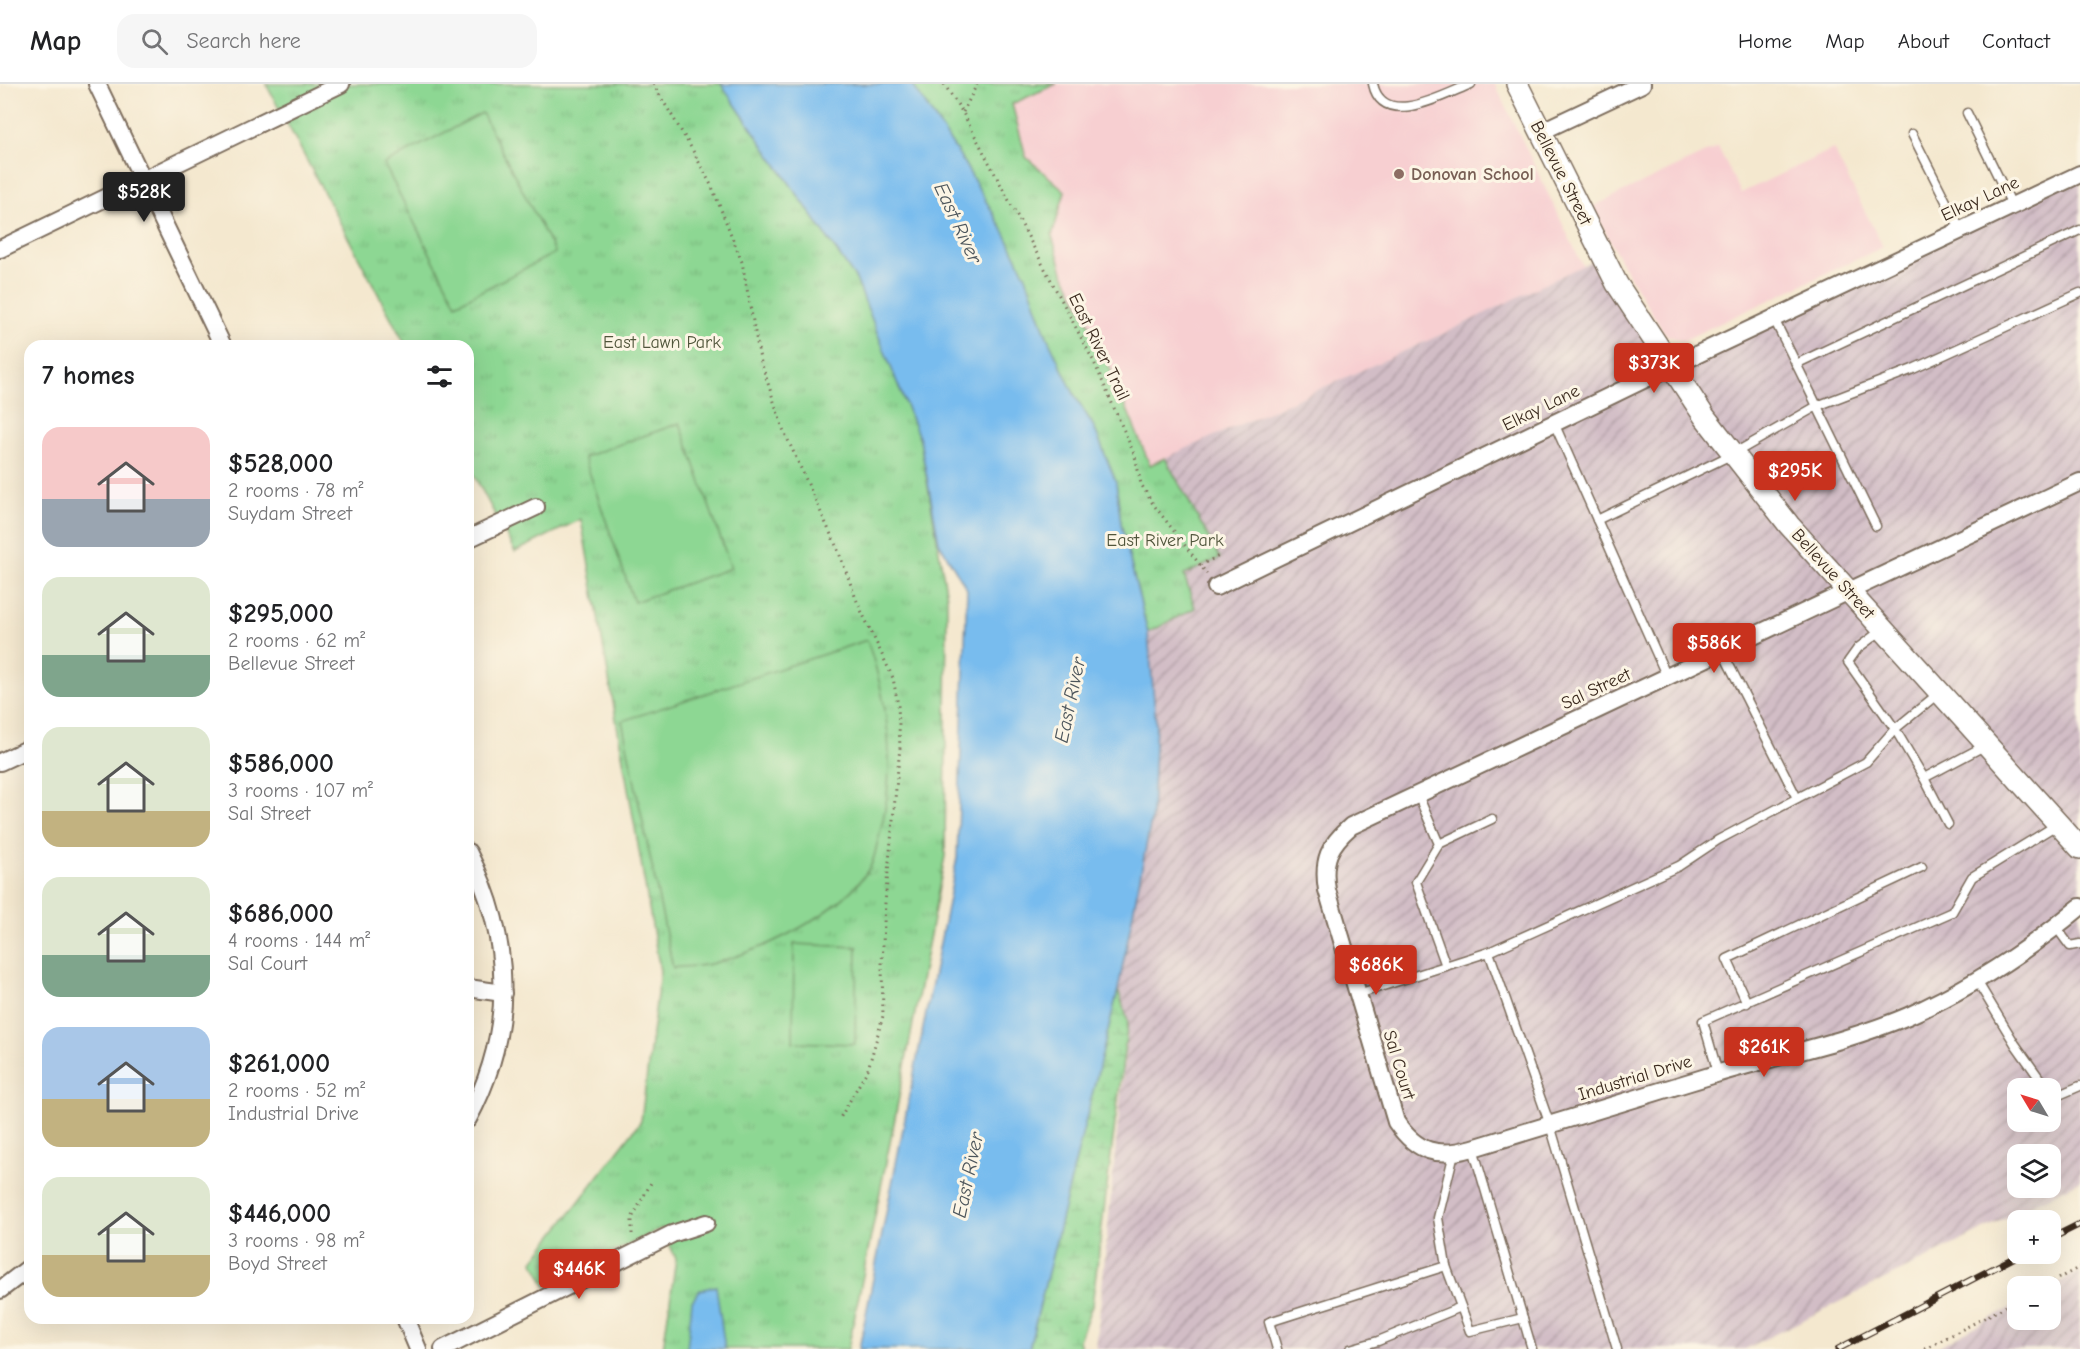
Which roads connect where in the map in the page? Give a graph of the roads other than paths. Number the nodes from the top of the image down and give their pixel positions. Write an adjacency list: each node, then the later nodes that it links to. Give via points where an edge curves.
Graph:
1 (97, 84): 11 (street)
2 (341, 84): 11 (street)
3 (1373, 84): 4 (lane, via 1381,99 1403,108)
4 (1471, 84)
5 (1516, 84): 8 (street, Bellevue Street)
6 (1642, 84): 8 (street)
7 (1967, 113): 12 (lane)
8 (1540, 132): 20 (street, Bellevue Street, via 1617,284)
9 (1912, 134): 13 (lane)
10 (2080, 174): 12 (street, Elkay Lane)
11 (143, 180): 15 (street); 18 (street)
12 (2012, 206): 13 (street, Elkay Lane)
13 (1960, 229): 17 (street, Elkay Lane)
14 (2080, 230): 19 (lane)
15 (0, 249)
16 (2080, 293): 21 (lane, via 1913,369)
17 (1774, 318): 19 (lane); 20 (street, Elkay Lane)
18 (220, 340)
19 (1796, 364): 21 (lane)
20 (1672, 366): 22 (street, Elkay Lane); 23 (street, Bellevue Street)
21 (1817, 406): 23 (lane); 27 (lane)
22 (1554, 423): 26 (lane); 29 (street, Elkay Lane)
23 (1733, 454): 26 (lane); 30 (street, Bellevue Street)
24 (2080, 482): 30 (street, Sal Street)
25 (536, 507): 28 (street)
26 (1598, 520): 33 (lane)
27 (1876, 526)
28 (474, 536)
29 (1216, 587)
30 (1848, 591): 31 (street, Bellevue Street); 32 (street, Sal Street)
31 (1882, 629): 34 (street, Bellevue Street); 35 (lane, via 1858,648 1848,662)
32 (1722, 651): 33 (street, Sal Street); 41 (lane)
33 (1667, 677): 40 (street, Sal Street)
34 (1939, 693): 35 (lane); 36 (street, Bellevue Street)
35 (1895, 729): 39 (lane); 41 (lane, via 1866,762)
36 (1987, 745): 39 (lane); 44 (street, Bellevue Street)
37 (24, 751): 38 (street)
38 (0, 762)
39 (1924, 778): 43 (lane)
40 (1418, 795): 45 (lane); 46 (street, Sal Street, via 1352,826)
41 (1797, 798): 53 (lane, via 1718,840 1679,866)
42 (1492, 819): 45 (lane)
43 (1948, 824)
44 (2058, 824): 47 (street, Bellevue Street); 59 (lane, via 1972,877 1952,912)
45 (1439, 844): 54 (lane, via 1416,882)
46 (1331, 848): 58 (street, Sal Court, via 1326,862 1327,890)
47 (2080, 848)
48 (474, 864): 57 (street, via 494,919)
49 (1922, 867): 59 (lane, via 1727,959)
50 (2080, 908): 51 (street, Industrial Drive)
51 (2056, 927): 52 (lane, via 2070,946); 55 (street, Industrial Drive)
52 (2080, 944)
53 (1489, 952): 54 (lane); 65 (lane)
54 (1446, 966): 58 (lane)
55 (1977, 981): 60 (street, Industrial Drive, via 1906,1017 1865,1032); 61 (lane)
56 (474, 989): 57 (street)
57 (503, 993): 64 (street, via 499,1035)
58 (1358, 994): 66 (street, Sal Court, via 1396,1122)
59 (1747, 1003): 60 (lane, via 1703,1020)
60 (1718, 1073): 65 (street, Industrial Drive)
61 (2039, 1078)
62 (2080, 1086): 63 (lane)
63 (2061, 1094)
64 (474, 1106)
65 (1550, 1125): 67 (street, Industrial Drive); 81 (lane)
66 (1419, 1146): 68 (street, Industrial Drive)
67 (1473, 1148): 68 (street, Industrial Drive); 74 (lane)
68 (1454, 1153): 70 (lane, via 1438,1218)
69 (705, 1223): 77 (street, via 672,1234)
70 (1446, 1266): 73 (lane); 78 (lane, via 1269,1322)
71 (24, 1272): 72 (street)
72 (0, 1290)
73 (1461, 1307): 74 (lane, via 1470,1331); 79 (lane)
74 (1523, 1318): 80 (lane)
75 (408, 1324): 76 (street)
76 (418, 1349)
77 (442, 1349)
78 (1277, 1349)
79 (1350, 1349)
80 (1532, 1349)
81 (1617, 1349)

